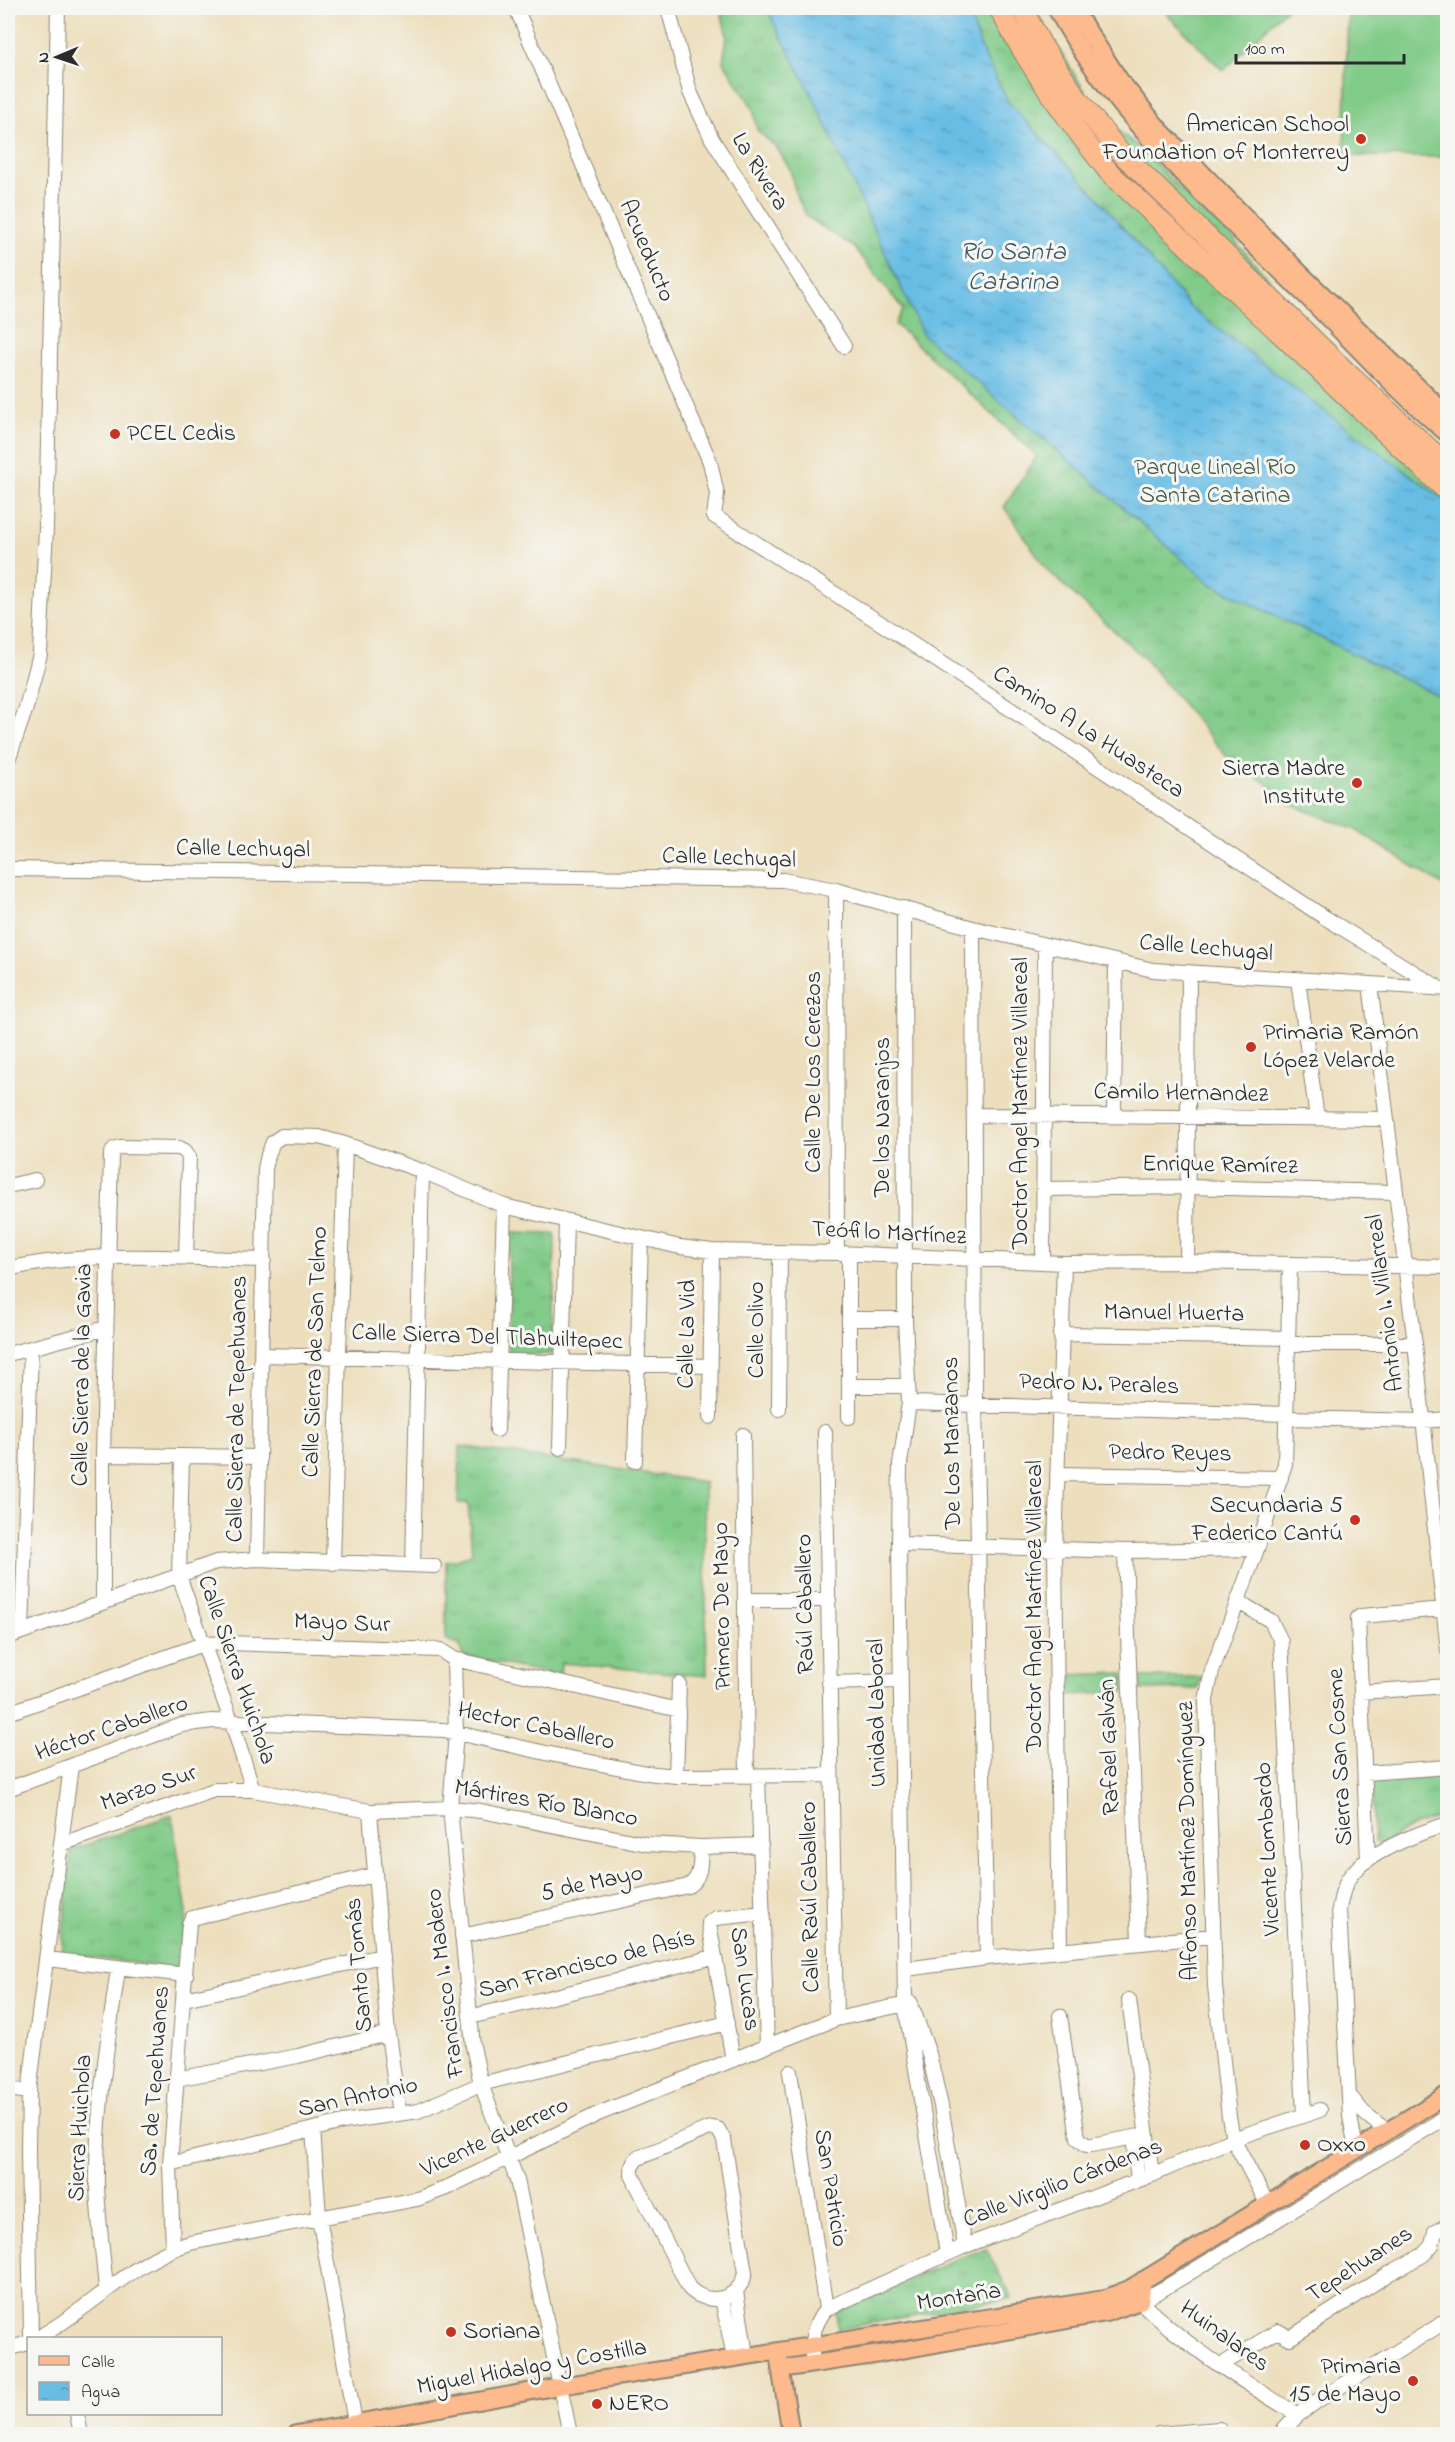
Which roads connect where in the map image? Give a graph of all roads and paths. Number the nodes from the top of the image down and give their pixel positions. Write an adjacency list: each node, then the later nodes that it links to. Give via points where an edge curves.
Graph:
1 (58, 8): 14 (street, via 40,654 27,708)
2 (516, 8): 13 (street, Acueducto, via 710,462 717,494)
3 (668, 8): 8 (street, La Rivera, via 690,92 712,140)
4 (999, 8): 12 (highway, via 1064,116 1109,172)
5 (1022, 8): 11 (highway, via 1077,98 1118,150)
6 (1056, 8): 10 (main road, via 1100,78 1137,124 1264,255)
7 (1072, 8): 9 (main road, via 1119,79 1159,129)
8 (844, 346)
9 (1448, 416)
10 (1448, 434)
11 (1448, 466)
12 (1448, 492)
13 (714, 516): 24 (street, Camino A La Huasteca, via 1324,917)
14 (8, 760)
15 (8, 869): 16 (street, Calle Lechugal, via 748,879 783,880)
16 (836, 890): 17 (street, Calle Lechugal); 43 (street, Calle De Los Cerezos)
17 (904, 908): 18 (street, Calle Lechugal); 44 (street, De los Naranjos)
18 (973, 928): 19 (street, Calle Lechugal); 26 (street, De Los Manzanos)
19 (1045, 945): 20 (street, Calle Lechugal); 25 (street, Doctor Angel Martínez Villareal)
20 (1116, 962): 21 (street, Calle Lechugal); 27 (street)
21 (1189, 972): 22 (street, Calle Lechugal); 28 (street)
22 (1298, 980): 23 (street, Calle Lechugal); 29 (street)
23 (1370, 984): 24 (street, Calle Lechugal); 30 (street, Antonio I. Villarreal)
24 (1442, 988)
25 (1043, 1114): 26 (street, Camilo Hernandez); 27 (street, Camilo Hernandez); 36 (street, Doctor Angel Martínez Villareal)
26 (974, 1115): 48 (street, De Los Manzanos)
27 (1114, 1115): 28 (street, Camilo Hernandez)
28 (1188, 1117): 29 (street, Camilo Hernandez); 35 (street)
29 (1317, 1118): 30 (street, Camilo Hernandez)
30 (1387, 1119): 37 (street, Antonio I. Villarreal)
31 (345, 1143): 32 (street, Teófilo Martínez); 47 (street, Calle Sierra de Tepehuanes, via 296,1135 282,1136 273,1142 266,1169); 65 (street, Calle Sierra de San Telmo)
32 (422, 1172): 38 (street, Teófilo Martínez); 66 (street)
33 (35, 1180): 34 (street)
34 (8, 1186)
35 (1187, 1187): 36 (street, Enrique Ramírez); 37 (street, Enrique Ramírez); 50 (street)
36 (1044, 1189): 49 (street, Doctor Angel Martínez Villareal)
37 (1395, 1192): 53 (street, Antonio I. Villarreal)
38 (504, 1206): 39 (street, Teófilo Martínez); 67 (street)
39 (566, 1221): 40 (street, Teófilo Martínez); 68 (street)
40 (640, 1238): 41 (street, Teófilo Martínez); 69 (street)
41 (712, 1251): 42 (street, Teófilo Martínez); 70 (street, Calle La Vid)
42 (780, 1252): 43 (street, Teófilo Martínez); 76 (street, Calle Olivo)
43 (843, 1254): 44 (street, Teófilo Martínez); 56 (street, Calle De Los Cerezos)
44 (906, 1257): 48 (street, Teófilo Martínez); 57 (street, De los Naranjos)
45 (108, 1258): 46 (street); 46 (street, Calle Sierra de la Gavia, via 111,1155 120,1147 179,1148 189,1157); 55 (street, via 38,1262); 58 (street, Calle Sierra de la Gavia)
46 (186, 1258): 47 (street)
47 (264, 1260): 64 (street, Calle Sierra de Tepehuanes)
48 (974, 1260): 49 (street, Teófilo Martínez); 74 (street, De Los Manzanos)
49 (1043, 1262): 51 (street, Teófilo Martínez)
50 (1187, 1262): 51 (street, Teófilo Martínez); 52 (street, Teófilo Martínez)
51 (1064, 1263): 59 (street, Doctor Angel Martínez Villareal)
52 (1290, 1266): 53 (street, Teófilo Martínez); 60 (street, Alfonso Martínez Domínguez)
53 (1404, 1267): 54 (street, Teófilo Martínez); 61 (street, Antonio I. Villarreal)
54 (1448, 1268)
55 (8, 1269)
56 (850, 1319): 57 (street); 71 (street, Calle De Los Cerezos)
57 (905, 1319): 72 (street, De los Naranjos)
58 (106, 1328): 62 (street); 87 (street, Calle Sierra de la Gavia)
59 (1060, 1334): 60 (street, Manuel Huerta); 75 (street, Doctor Angel Martínez Villareal)
60 (1288, 1341): 61 (street, Manuel Huerta); 77 (street, Alfonso Martínez Domínguez)
61 (1415, 1344): 81 (street, Antonio I. Villarreal)
62 (32, 1348): 63 (street); 108 (street)
63 (8, 1354)
64 (262, 1355): 65 (street, Calle Sierra Del Tlahuiltepec); 88 (street, Calle Sierra de Tepehuanes)
65 (339, 1356): 66 (street, Calle Sierra Del Tlahuiltepec); 99 (street, Calle Sierra de San Telmo)
66 (417, 1360): 67 (street, Calle Sierra Del Tlahuiltepec); 100 (street)
67 (500, 1361): 68 (street, Calle Sierra Del Tlahuiltepec); 82 (street)
68 (562, 1363): 69 (street, Calle Sierra Del Tlahuiltepec); 86 (street)
69 (637, 1365): 70 (street, Calle Sierra Del Tlahuiltepec); 90 (street)
70 (711, 1366): 78 (street, Calle La Vid)
71 (849, 1386): 72 (street); 79 (street, Calle De Los Cerezos)
72 (907, 1386): 73 (street, De los Naranjos)
73 (909, 1403): 74 (street, Pedro N. Perales); 84 (street, De los Naranjos)
74 (975, 1404): 75 (street, Pedro N. Perales); 94 (street, De Los Manzanos)
75 (1058, 1406): 77 (street, Pedro N. Perales); 91 (street, Doctor Angel Martínez Villareal)
76 (779, 1409)
77 (1287, 1416): 81 (street, Pedro N. Perales); 92 (street, Alfonso Martínez Domínguez)
78 (710, 1417)
79 (849, 1417)
80 (1448, 1419): 81 (street, Pedro N. Perales)
81 (1423, 1421): 107 (street, Antonio I. Villarreal)
82 (497, 1430)
83 (825, 1432): 104 (street, Raúl Caballero)
84 (906, 1432): 93 (street, Unidad Laboral, via 900,1464)
85 (743, 1435): 103 (street, Primero De Mayo)
86 (560, 1448)
87 (103, 1455): 89 (street); 106 (street, Calle Sierra de la Gavia)
88 (260, 1457): 89 (street); 98 (street, Calle Sierra de Tepehuanes)
89 (182, 1458): 102 (street, Calle Sierra Huichola)
90 (635, 1461)
91 (1057, 1474): 92 (street, Pedro Reyes); 95 (street, Doctor Angel Martínez Villareal)
92 (1281, 1478): 96 (street, Alfonso Martínez Domínguez)
93 (900, 1544): 94 (street); 113 (street, Unidad Laboral)
94 (977, 1546): 95 (street); 145 (street, De Los Manzanos)
95 (1055, 1550): 97 (street); 142 (street, Doctor Angel Martínez Villareal)
96 (1257, 1550): 97 (street); 105 (street, Alfonso Martínez Domínguez)
97 (1125, 1551): 141 (street, Rafael Galván)
98 (257, 1559): 99 (street); 102 (street, via 216,1562)
99 (333, 1563): 100 (street)
100 (413, 1565): 101 (street)
101 (434, 1566)
102 (179, 1576): 106 (street); 110 (street, Calle Sierra Huichola)
103 (745, 1600): 104 (street); 127 (street, Primero De Mayo)
104 (829, 1600): 114 (street, Raúl Caballero)
105 (1237, 1601): 140 (street, Alfonso Martínez Domínguez, via 1206,1700); 169 (street, Vicente Lombardo, via 1271,1622 1281,1641)
106 (103, 1602): 108 (street)
107 (1443, 1609): 111 (street, Antonio I. Villarreal); 117 (street, Sierra San Cosme, via 1361,1616 1357,1625)
108 (22, 1632): 109 (street)
109 (8, 1637)
110 (203, 1644): 112 (street, Mayo Sur, via 440,1650); 119 (street, Mayo Sur); 120 (street, Calle Sierra Huichola)
111 (1448, 1651)
112 (454, 1659): 118 (street, Mayo Sur); 121 (street, Francisco I. Madero)
113 (900, 1682): 114 (street); 148 (street, Unidad Laboral)
114 (830, 1683): 125 (street, Raúl Caballero)
115 (679, 1684): 118 (street)
116 (1448, 1686): 117 (street)
117 (1361, 1692): 124 (street, Sierra San Cosme)
118 (679, 1710): 126 (street)
119 (8, 1713)
120 (232, 1723): 121 (street, Hector Caballero); 122 (street, Héctor Caballero, via 182,1725); 129 (street, Calle Sierra Huichola)
121 (456, 1733): 126 (street, Hector Caballero); 130 (street, Francisco I. Madero)
122 (71, 1766): 128 (street, Héctor Caballero); 133 (street)
123 (1448, 1767): 124 (street)
124 (1365, 1773): 136 (street, Sierra San Cosme)
125 (831, 1775): 127 (street, Hector Caballero); 155 (street, Calle Raúl Caballero)
126 (676, 1776): 127 (street, Hector Caballero)
127 (752, 1776): 134 (street, Primero De Mayo)
128 (8, 1789)
129 (253, 1790): 131 (street, Mártires Río Blanco); 133 (street, Marzo Sur, via 214,1790)
130 (450, 1808): 131 (street, Mártires Río Blanco); 135 (street, Mártires Río Blanco, via 519,1817 632,1842); 139 (street, Francisco I. Madero)
131 (370, 1811): 137 (street, Santo Tomás)
132 (1448, 1824): 136 (street)
133 (62, 1844): 146 (street)
134 (761, 1845): 135 (street, Mártires Río Blanco); 138 (street, Primero De Mayo)
135 (701, 1847): 139 (street, 5 de Mayo, via 699,1872 688,1886)
136 (1368, 1860): 166 (street, Sierra San Cosme, via 1350,1875 1339,1909)
137 (374, 1875): 143 (street, Santo Tomás); 149 (street, Sa. de Tepehuanes, via 192,1918)
138 (763, 1913): 144 (street, San Lucas, via 712,1920 709,1930); 158 (street, Primero De Mayo)
139 (462, 1936): 154 (street, Francisco I. Madero)
140 (1213, 1936): 141 (street); 176 (street, Alfonso Martínez Domínguez, via 1216,1998)
141 (1139, 1942): 142 (street)
142 (1060, 1950): 145 (street)
143 (382, 1956): 150 (street); 157 (street, Santo Tomás)
144 (714, 1957): 154 (street, San Francisco de Asís); 156 (street, San Lucas)
145 (987, 1958): 148 (street)
146 (47, 1959): 147 (street); 164 (street)
147 (118, 1969): 149 (street); 188 (street, Sierra Huichola, via 98,2149 97,2186)
148 (906, 1969): 151 (street, Unidad Laboral)
149 (186, 1975): 150 (street, Sa. de Tepehuanes)
150 (184, 1999): 161 (street, Sa. de Tepehuanes)
151 (907, 2000): 155 (street, Vicente Guerrero); 185 (street, Unidad Laboral, via 929,2054); 187 (street, Unidad Laboral)
152 (1129, 2000): 175 (street)
153 (1060, 2016): 175 (street, via 1078,2138 1092,2145)
154 (470, 2017): 162 (street, Francisco I. Madero)
155 (836, 2019): 158 (street, Vicente Guerrero)
156 (727, 2023): 159 (street, San Lucas); 162 (street, San Antonio)
157 (388, 2034): 161 (street); 168 (street, Santo Tomás)
158 (767, 2046): 159 (street, Vicente Guerrero)
159 (733, 2060): 178 (street, Vicente Guerrero, via 598,2114)
160 (790, 2072): 192 (street, San Patricio)
161 (176, 2079): 179 (street, Sa. de Tepehuanes)
162 (481, 2084): 168 (street, San Antonio, via 433,2106); 178 (street, Francisco I. Madero)
163 (8, 2089): 164 (street)
164 (29, 2092): 195 (street)
165 (1448, 2094): 171 (main road, Montaña)
166 (1348, 2095): 173 (street); 177 (street, Sierra San Cosme)
167 (1320, 2110): 169 (street, Calle Virgilio Cárdenas)
168 (399, 2114): 172 (street, San Antonio)
169 (1304, 2115): 176 (street, Calle Virgilio Cárdenas)
170 (1448, 2116): 174 (street, Montaña)
171 (1410, 2118): 173 (main road, Montaña); 174 (street)
172 (313, 2129): 179 (street, San Antonio); 183 (street)
173 (1387, 2131): 177 (main road, Montaña)
174 (1417, 2135): 189 (street, Montaña, via 1163,2289)
175 (1139, 2136): 180 (street); 181 (street)
176 (1233, 2139): 180 (street, Calle Virgilio Cárdenas); 182 (street, Alfonso Martínez Domínguez)
177 (1356, 2150): 182 (main road, Montaña)
178 (508, 2156): 183 (street, Vicente Guerrero, via 417,2199); 207 (street, Francisco I. Madero, via 517,2180)
179 (170, 2164): 186 (street, Sa. de Tepehuanes)
180 (1152, 2175): 181 (street, Calle Virgilio Cárdenas)
181 (1138, 2180): 185 (street, Calle Virgilio Cárdenas)
182 (1267, 2203): 189 (main road, Montaña)
183 (319, 2217): 186 (street, Vicente Guerrero); 210 (street)
184 (1448, 2225): 205 (street, Tepehuanes, via 1435,2232 1432,2245 1422,2254 1284,2335)
185 (965, 2246): 187 (street, Calle Virgilio Cárdenas)
186 (173, 2248): 188 (street, Vicente Guerrero)
187 (947, 2253): 192 (street, Calle Virgilio Cárdenas)
188 (106, 2289): 194 (street, Vicente Guerrero)
189 (1137, 2290): 197 (main road, Montaña, via 1104,2299); 203 (main road, Montaña, via 1113,2311); 205 (street, Huinalares)
190 (736, 2291): 191 (street); 191 (street, via 745,2273 724,2140 718,2129 706,2128 638,2158 633,2162 632,2175 689,2288 707,2299); 202 (street)
191 (722, 2299): 202 (street)
192 (826, 2309): 199 (street, via 813,2331)
193 (1448, 2320): 209 (street)
194 (57, 2334): 196 (street, Vicente Guerrero)
195 (31, 2337)
196 (42, 2337)
197 (866, 2337): 199 (main road, Montaña); 203 (main road)
198 (27, 2343): 200 (street)
199 (811, 2345): 201 (main road, Montaña); 204 (street)
200 (8, 2349)
201 (777, 2350): 202 (main road, Miguel Hidalgo y Costilla); 206 (main road)
202 (740, 2356): 207 (main road, Miguel Hidalgo y Costilla)
203 (868, 2356): 204 (main road, Montaña)
204 (813, 2364): 206 (main road, Montaña)
205 (1221, 2365): 209 (street, Huinalares)
206 (780, 2369): 215 (main road)
207 (560, 2386): 210 (main road, Miguel Hidalgo y Costilla); 214 (street, Francisco I. Madero)
208 (77, 2415): 212 (street)
209 (1298, 2415): 217 (street)
210 (356, 2429): 213 (main road, Miguel Hidalgo y Costilla)
211 (1219, 2429): 216 (street)
212 (81, 2434)
213 (296, 2434)
214 (570, 2434)
215 (791, 2434)
216 (1159, 2434)
217 (1280, 2434)

